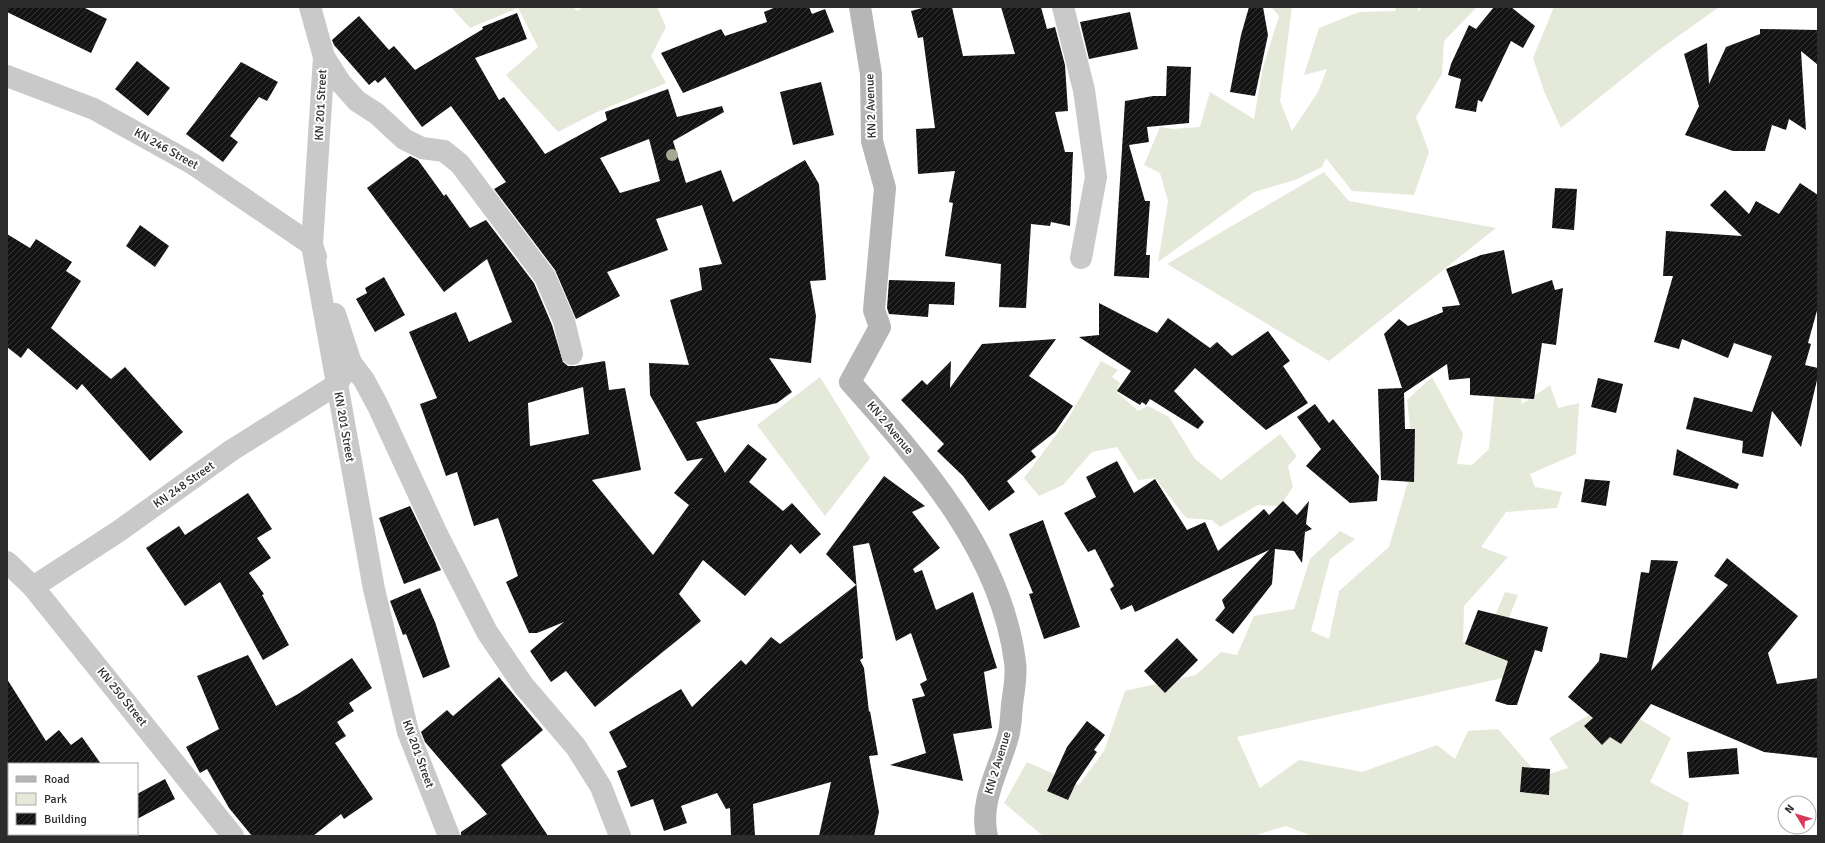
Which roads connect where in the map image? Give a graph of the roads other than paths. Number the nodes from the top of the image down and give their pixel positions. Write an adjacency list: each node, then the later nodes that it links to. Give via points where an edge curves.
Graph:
1 (310, 7): 4 (street, KN 201 Street)
2 (860, 7): 16 (main road, KN 2 Avenue, via 871,74 872,141 885,188 874,310 880,328 850,382 933,481 979,551 1004,609 1016,663 1015,678 1008,739 988,796 984,825)
3 (1063, 7): 7 (street, via 1084,90 1096,177)
4 (324, 57): 6 (street, KN 201 Street); 8 (street, via 340,82 357,101 377,114 404,139 422,148 444,151 460,164 545,277 564,321)
5 (7, 76): 6 (street, KN 246 Street, via 94,109 193,164)
6 (312, 245): 9 (street); 10 (street, KN 201 Street)
7 (1080, 258)
8 (572, 354)
9 (351, 363): 10 (street); 15 (street, via 378,406 437,534 487,632 523,685 576,747 601,787)
10 (336, 385): 12 (street, KN 248 Street, via 232,450 119,531); 14 (street, KN 201 Street, via 374,589 408,732)
11 (7, 562): 12 (street, KN 250 Street)
12 (33, 587): 13 (street, KN 250 Street)
13 (233, 836)
14 (449, 836)
15 (620, 836)
16 (987, 836)

